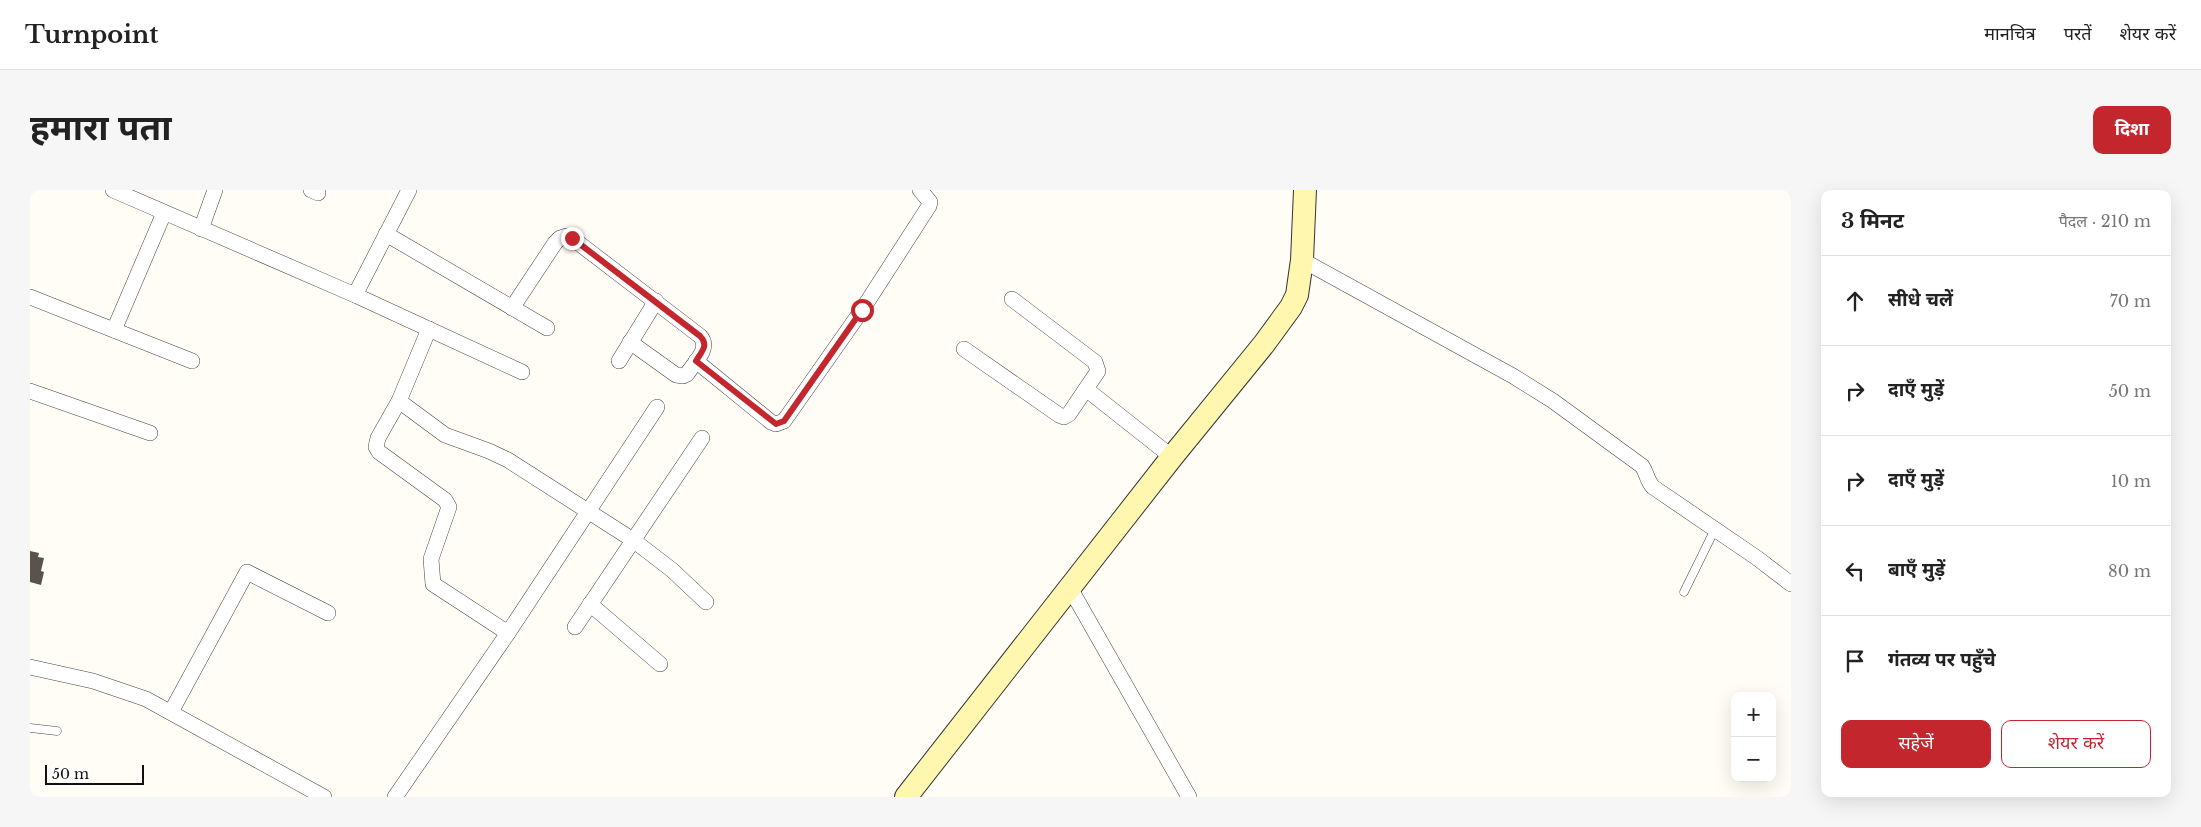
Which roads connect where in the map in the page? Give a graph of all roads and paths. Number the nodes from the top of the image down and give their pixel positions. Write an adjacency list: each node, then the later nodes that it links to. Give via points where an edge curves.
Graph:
1 (113, 190): 6 (street)
2 (215, 190): 7 (street)
3 (409, 190): 8 (street)
4 (920, 190): 22 (street, via 930,202 929,206 862,310 784,421 771,422)
5 (1305, 190): 9 (street)
6 (164, 213): 7 (street); 17 (street)
7 (201, 229): 10 (street)
8 (386, 234): 10 (street); 14 (street)
9 (1302, 260): 30 (street, via 1297,295 1291,307); 32 (street, via 1553,401 1642,466 1653,487)
10 (355, 295): 16 (street)
11 (30, 297): 17 (street)
12 (1012, 299): 24 (street, via 1095,362 1098,371)
13 (656, 301): 14 (street, via 566,236 555,243); 18 (street); 22 (street, via 705,341)
14 (512, 308): 15 (street)
15 (547, 328)
16 (428, 329): 23 (street); 26 (street)
17 (114, 330): 20 (street)
18 (630, 342): 21 (street); 22 (street, via 676,375 687,374)
19 (964, 349): 24 (street, via 1064,417)
20 (192, 361)
21 (619, 361)
22 (696, 361)
23 (522, 372)
24 (1086, 389): 30 (street)
25 (30, 391): 28 (street)
26 (399, 401): 31 (street, via 445,435 508,460); 41 (street, via 376,447 446,500 449,507 432,559 433,584)
27 (657, 407): 31 (street)
28 (150, 433)
29 (702, 438): 33 (street)
30 (1172, 457): 35 (street)
31 (589, 511): 33 (street); 41 (street)
32 (1715, 530): 34 (street); 36 (lane)
33 (634, 540): 37 (street); 38 (street)
34 (1791, 584)
35 (1070, 588): 49 (street); 50 (street)
36 (1684, 592)
37 (706, 602)
38 (590, 604): 40 (street); 42 (street)
39 (328, 613): 44 (street, via 247,572)
40 (575, 627)
41 (508, 633): 48 (street)
42 (660, 664)
43 (30, 667): 44 (street, via 116,688)
44 (171, 712): 47 (street)
45 (30, 728): 46 (lane)
46 (57, 731)
47 (324, 797)
48 (395, 797)
49 (906, 797)
50 (1189, 797)

